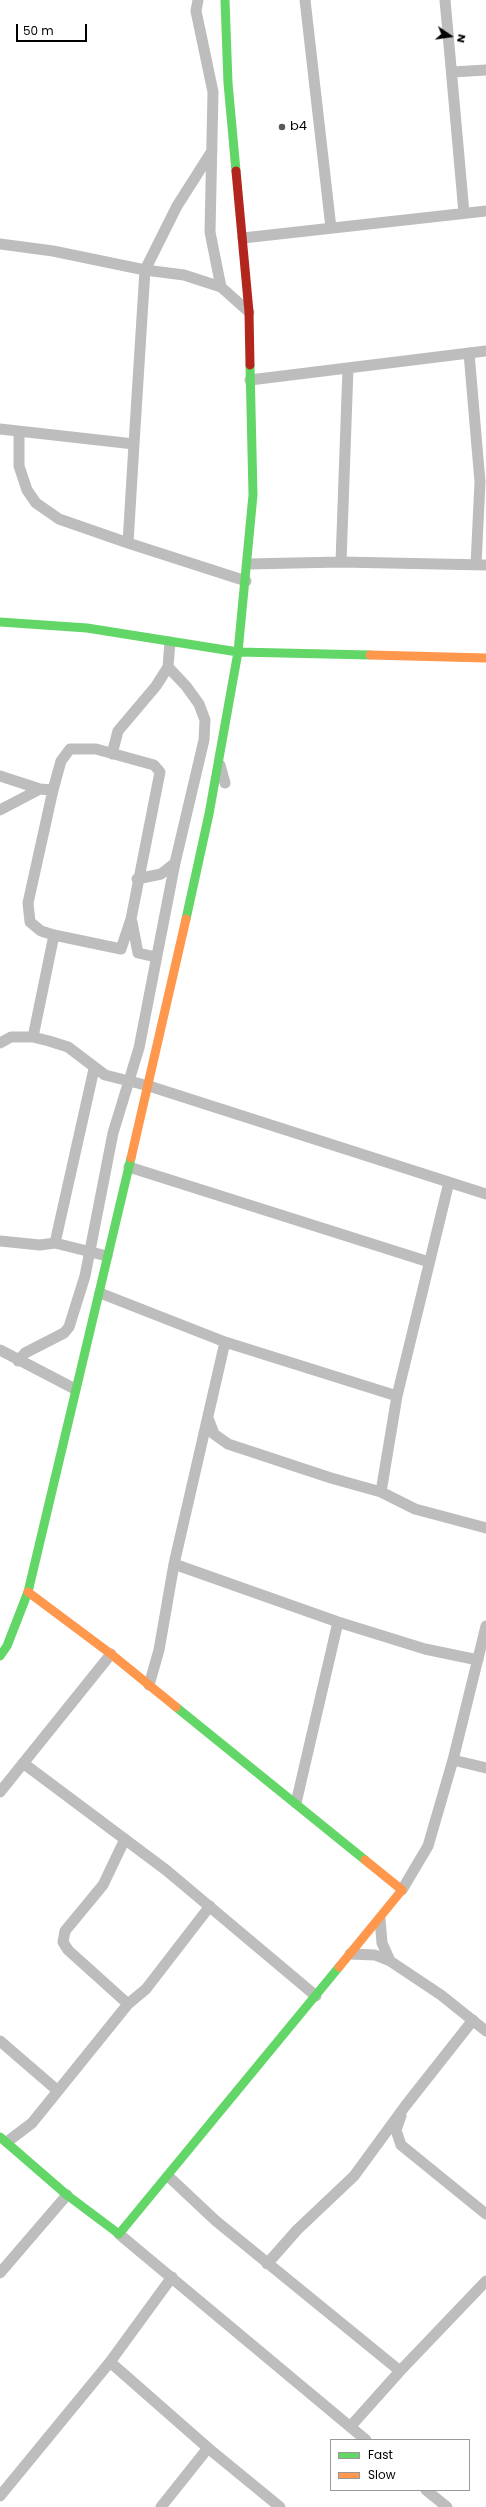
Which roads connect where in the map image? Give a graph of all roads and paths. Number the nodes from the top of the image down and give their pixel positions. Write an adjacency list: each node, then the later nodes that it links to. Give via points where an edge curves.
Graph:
1 (198, 0): 7 (street, via 196,11 212,92)
2 (225, 0): 11 (street, via 228,83)
3 (305, 0): 10 (street)
4 (445, 0): 6 (street)
5 (486, 70): 6 (street)
6 (453, 72): 9 (street)
7 (212, 150): 13 (street, via 177,206); 14 (street, via 210,232)
8 (486, 211): 9 (street)
9 (464, 213): 10 (street)
10 (331, 228): 11 (street)
11 (243, 238): 15 (street)
12 (0, 244): 13 (street, via 53,251)
13 (145, 270): 14 (street, via 184,275); 22 (street)
14 (221, 287): 15 (street)
15 (250, 312): 19 (street)
16 (486, 351): 17 (street)
17 (469, 354): 18 (street); 26 (street, via 480,482)
18 (348, 368): 19 (street); 24 (street)
19 (250, 380): 25 (street, via 253,495)
20 (0, 429): 21 (street)
21 (19, 432): 22 (street); 23 (street, via 19,466 27,490 36,502 59,519)
22 (134, 444): 23 (street)
23 (128, 543): 27 (street)
24 (341, 562): 25 (street); 26 (street)
25 (248, 564): 27 (street)
26 (481, 565)
27 (246, 581): 30 (street)
28 (0, 622): 29 (street, via 87,628)
29 (170, 642): 30 (street); 32 (street)
30 (238, 652): 31 (street); 34 (street)
31 (486, 658)
32 (168, 667): 33 (street, via 156,686 118,730); 40 (street, via 199,704 205,720 204,740)
33 (112, 754): 38 (street, via 96,749 70,749 61,761); 41 (street, via 154,765 160,772)
34 (218, 758): 36 (street); 53 (street, via 209,814)
35 (0, 776): 37 (street)
36 (225, 783)
37 (40, 789): 38 (street); 39 (street)
38 (54, 790): 43 (street, via 28,903 30,922 41,931)
39 (0, 810)
40 (175, 863): 41 (street, via 161,874); 46 (street)
41 (137, 880): 42 (street)
42 (131, 919): 44 (street); 45 (street)
43 (54, 935): 44 (street); 49 (street)
44 (121, 949): 45 (street)
45 (138, 953): 46 (street)
46 (156, 956): 52 (street, via 139,1048)
47 (0, 1031): 48 (street)
48 (11, 1036): 49 (street); 50 (street)
49 (33, 1036): 51 (street, via 68,1047)
50 (0, 1043)
51 (94, 1069): 52 (street); 58 (street)
52 (127, 1082): 53 (street); 59 (street, via 113,1133)
53 (149, 1086): 54 (street); 55 (street)
54 (129, 1167): 60 (street); 61 (street)
55 (449, 1182): 56 (street); 61 (street)
56 (486, 1194)
57 (0, 1241): 58 (street)
58 (55, 1244): 59 (street)
59 (88, 1252): 60 (street); 65 (street, via 85,1276 69,1327 64,1333 25,1353)
60 (107, 1256): 62 (street)
61 (429, 1262): 67 (street)
62 (100, 1293): 63 (street); 66 (street)
63 (225, 1342): 67 (street); 68 (street)
64 (0, 1350): 65 (street)
65 (18, 1361): 66 (street)
66 (75, 1389): 72 (street)
67 (397, 1396): 69 (street)
68 (208, 1418): 69 (street, via 214,1434 228,1444); 71 (street)
69 (381, 1492): 70 (street, via 415,1509)
70 (486, 1528)
71 (174, 1564): 73 (street); 78 (street, via 159,1650)
72 (28, 1592): 75 (street); 76 (street, via 10,1640)
73 (338, 1622): 77 (street, via 425,1649); 83 (street)
74 (486, 1627): 77 (street)
75 (111, 1654): 78 (street); 80 (street)
76 (0, 1656)
77 (478, 1660): 79 (street)
78 (149, 1685): 83 (street)
79 (452, 1760): 81 (street); 85 (street, via 428,1846)
80 (23, 1763): 82 (street); 84 (street)
81 (486, 1768)
82 (0, 1792)
83 (296, 1802): 85 (street)
84 (126, 1839): 86 (street); 91 (street, via 103,1885 64,1931 63,1942 68,1950)
85 (402, 1890): 87 (street)
86 (210, 1906): 90 (street); 91 (street, via 146,1989)
87 (380, 1919): 88 (street); 89 (street, via 382,1942)
88 (350, 1954): 89 (street, via 375,1955); 90 (street)
89 (390, 1961): 92 (street)
90 (316, 1996): 98 (street)
91 (128, 2004): 95 (street)
92 (473, 2020): 93 (street); 96 (street)
93 (486, 2031)
94 (0, 2041): 95 (street)
95 (58, 2091): 97 (street, via 32,2123)
96 (406, 2105): 100 (street, via 396,2130 401,2145); 102 (street, via 354,2176 297,2230)
97 (3, 2139): 99 (street)
98 (168, 2176): 101 (street); 102 (street)
99 (67, 2195): 101 (street); 103 (street)
100 (486, 2214)
101 (119, 2234): 104 (street)
102 (267, 2264): 107 (street)
103 (0, 2273)
104 (172, 2277): 106 (street); 108 (street)
105 (486, 2281): 107 (street)
106 (110, 2362): 110 (street); 112 (street)
107 (400, 2371): 108 (street)
108 (350, 2427): 109 (street)
109 (365, 2439)
110 (208, 2448): 113 (street); 114 (street)
111 (427, 2491): 115 (street)
112 (0, 2496)
113 (161, 2507)
114 (280, 2507)
115 (447, 2507)

